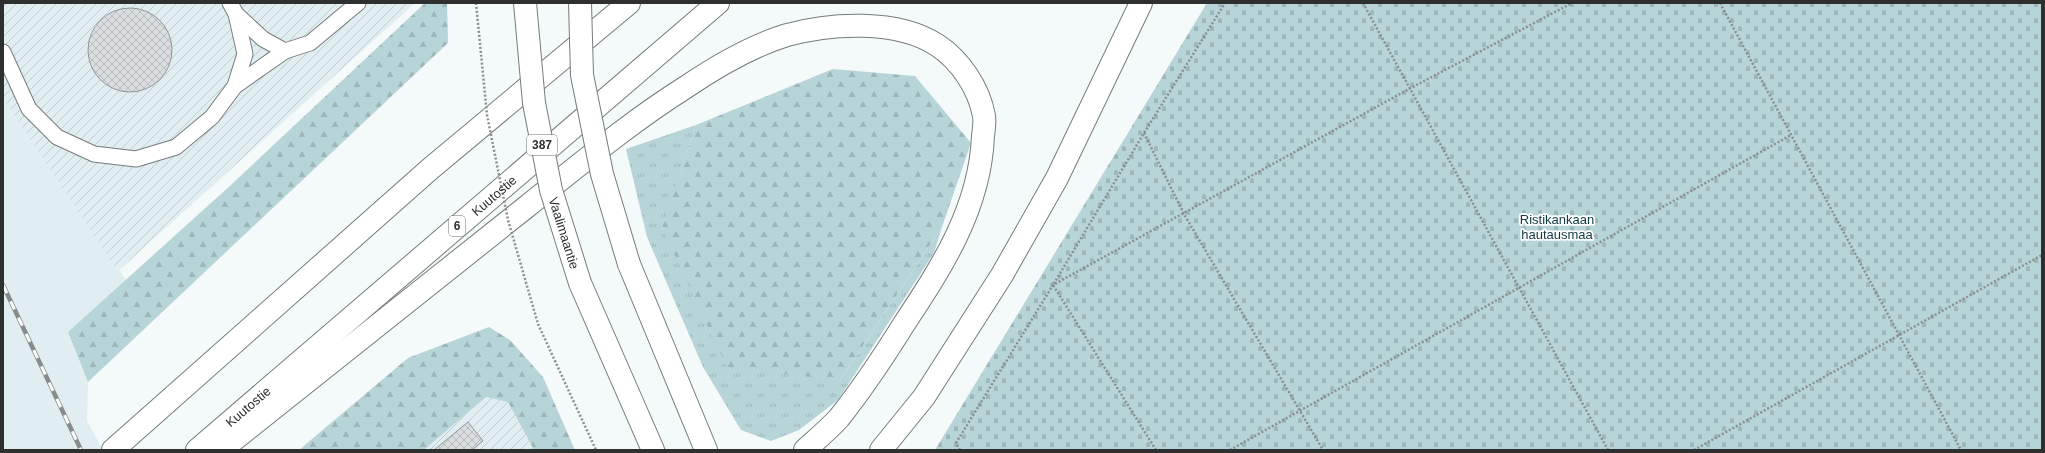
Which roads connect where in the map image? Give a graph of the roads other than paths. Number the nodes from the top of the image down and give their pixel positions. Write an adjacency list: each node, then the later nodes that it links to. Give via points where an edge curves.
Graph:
1 (358, 3): 9 (lane, via 310,43)
2 (525, 3): 16 (main road, Vaalimaantie / 387, bridge, via 534,103 551,190 580,283)
3 (580, 3): 17 (main road, bridge, via 582,75 602,174 629,264)
4 (605, 3): 12 (main road)
5 (629, 3): 12 (main road)
6 (718, 3): 14 (main road, Kuutostie / 6)
7 (1141, 3): 19 (main road, via 1057,178 1002,275 924,397)
8 (233, 9): 9 (lane, via 263,39); 11 (lane, via 245,54)
9 (285, 51): 11 (lane)
10 (3, 52): 11 (lane, via 29,109 57,137 94,154 136,159 176,147 212,117)
11 (235, 86)
12 (430, 169): 13 (main road)
13 (113, 450)
14 (197, 450)
15 (221, 450): 18 (main road, via 623,130 715,68 780,38 817,29 862,26 904,30 933,42 950,54 966,74 976,93 984,116 982,152 971,204 943,264 881,360 837,420)
16 (653, 450)
17 (706, 450)
18 (805, 450)
19 (881, 450)

